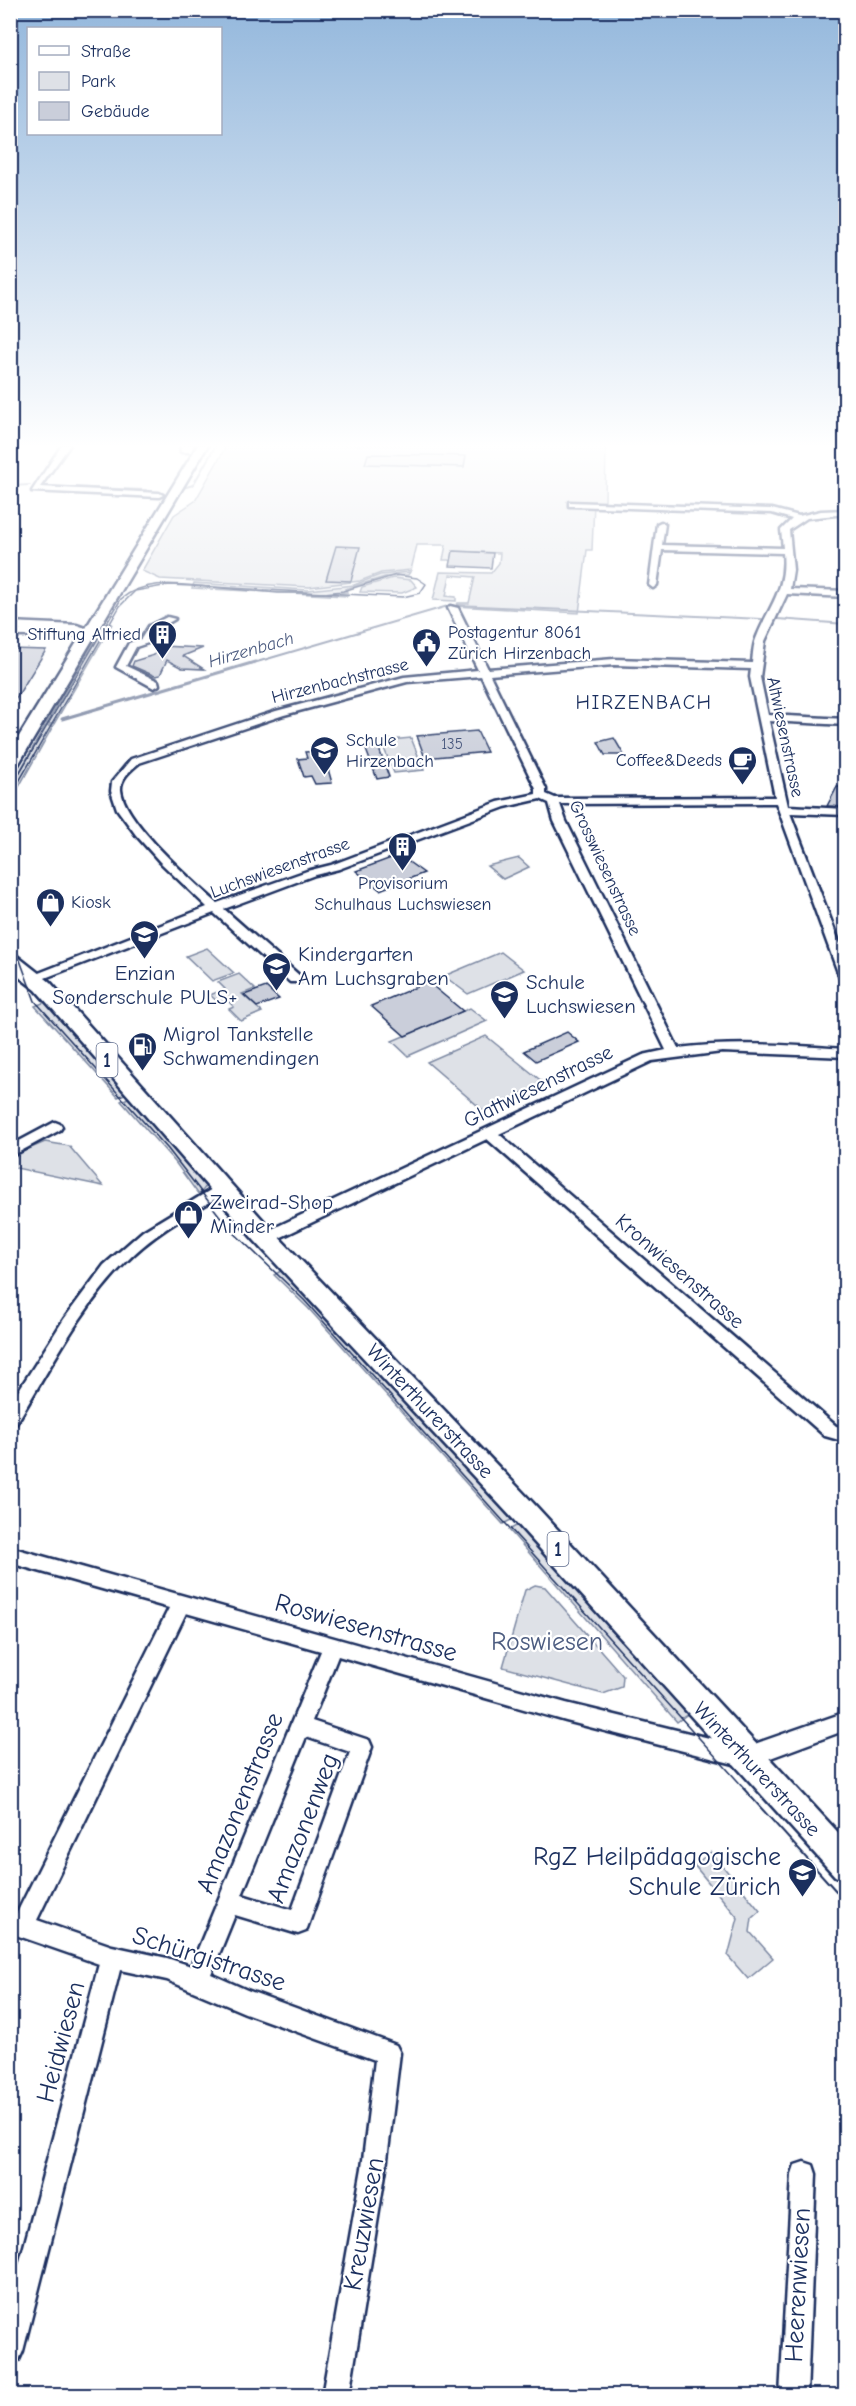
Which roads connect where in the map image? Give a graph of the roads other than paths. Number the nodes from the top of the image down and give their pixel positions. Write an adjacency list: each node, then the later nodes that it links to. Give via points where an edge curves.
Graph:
1 (126, 557): 10 (main road)
2 (657, 557): 4 (street)
3 (788, 557): 5 (street, Altwiesenstrasse)
4 (653, 585)
5 (785, 591): 6 (street); 12 (street, Altwiesenstrasse, via 760,640)
6 (846, 594)
7 (453, 608): 13 (street, Grosswiesenstrasse)
8 (170, 619): 14 (street, via 152,628 146,640 132,645 121,667 151,680)
9 (14, 630): 10 (main road); 11 (main road, via 55,640)
10 (80, 632): 11 (main road); 18 (main road)
11 (62, 648): 17 (main road)
12 (754, 666): 13 (street, Hirzenbachstrasse, via 647,661); 15 (street, Altwiesenstrasse)
13 (485, 672): 19 (street, Grosswiesenstrasse); 23 (street, Hirzenbachstrasse, via 385,683 161,750 128,767 117,783 117,799 122,808 169,864)
14 (154, 686)
15 (763, 718): 16 (street); 21 (street, Altwiesenstrasse)
16 (846, 722)
17 (10, 739)
18 (10, 765)
19 (541, 796): 20 (street, Grosswiesenstrasse); 23 (street, Luchswiesenstrasse, via 502,804)
20 (554, 803): 21 (street); 28 (street, Grosswiesenstrasse)
21 (782, 805): 22 (street); 26 (street, Altwiesenstrasse)
22 (846, 812)
23 (218, 909): 25 (street, Luchswiesenstrasse); 27 (street, Hirzenbachstrasse)
24 (10, 960): 25 (main road, Winterthurerstrasse / 1)
25 (32, 978): 33 (main road, Winterthurerstrasse / 1)
26 (846, 978)
27 (295, 979)
28 (673, 1052): 29 (street, Glattwiesenstrasse, via 736,1046); 31 (street, Glattwiesenstrasse, via 632,1064)
29 (846, 1053)
30 (55, 1127): 32 (street)
31 (489, 1133): 34 (street, Glattwiesenstrasse); 36 (street, Kronwiesenstrasse, via 831,1431)
32 (10, 1152)
33 (222, 1188): 34 (main road, Winterthurerstrasse / 1); 35 (street, via 137,1245 110,1269)
34 (266, 1238): 42 (main road, Winterthurerstrasse / 1, via 524,1512)
35 (10, 1419)
36 (846, 1435)
37 (10, 1555): 38 (street, Roswiesenstrasse)
38 (181, 1604): 39 (street, Roswiesenstrasse); 45 (street)
39 (332, 1647): 41 (street, Amazonenstrasse); 42 (street, Roswiesenstrasse)
40 (846, 1721): 42 (street)
41 (300, 1726): 44 (street, Amazonenstrasse); 44 (street, Amazonenweg, via 362,1747 298,1923)
42 (746, 1757): 43 (main road, Winterthurerstrasse / 1)
43 (846, 1865)
44 (230, 1902): 47 (street, Amazonenstrasse)
45 (17, 1924): 46 (street, Schürgistrasse)
46 (112, 1957): 47 (street, Schürgistrasse); 50 (street, Heidwiesen)
47 (197, 1980): 48 (street, Schürgistrasse)
48 (387, 2053): 51 (street, Kreuzwiesen, via 374,2168)
49 (804, 2174): 52 (street, Heerenwiesen)
50 (10, 2350)
51 (335, 2396)
52 (793, 2396)

